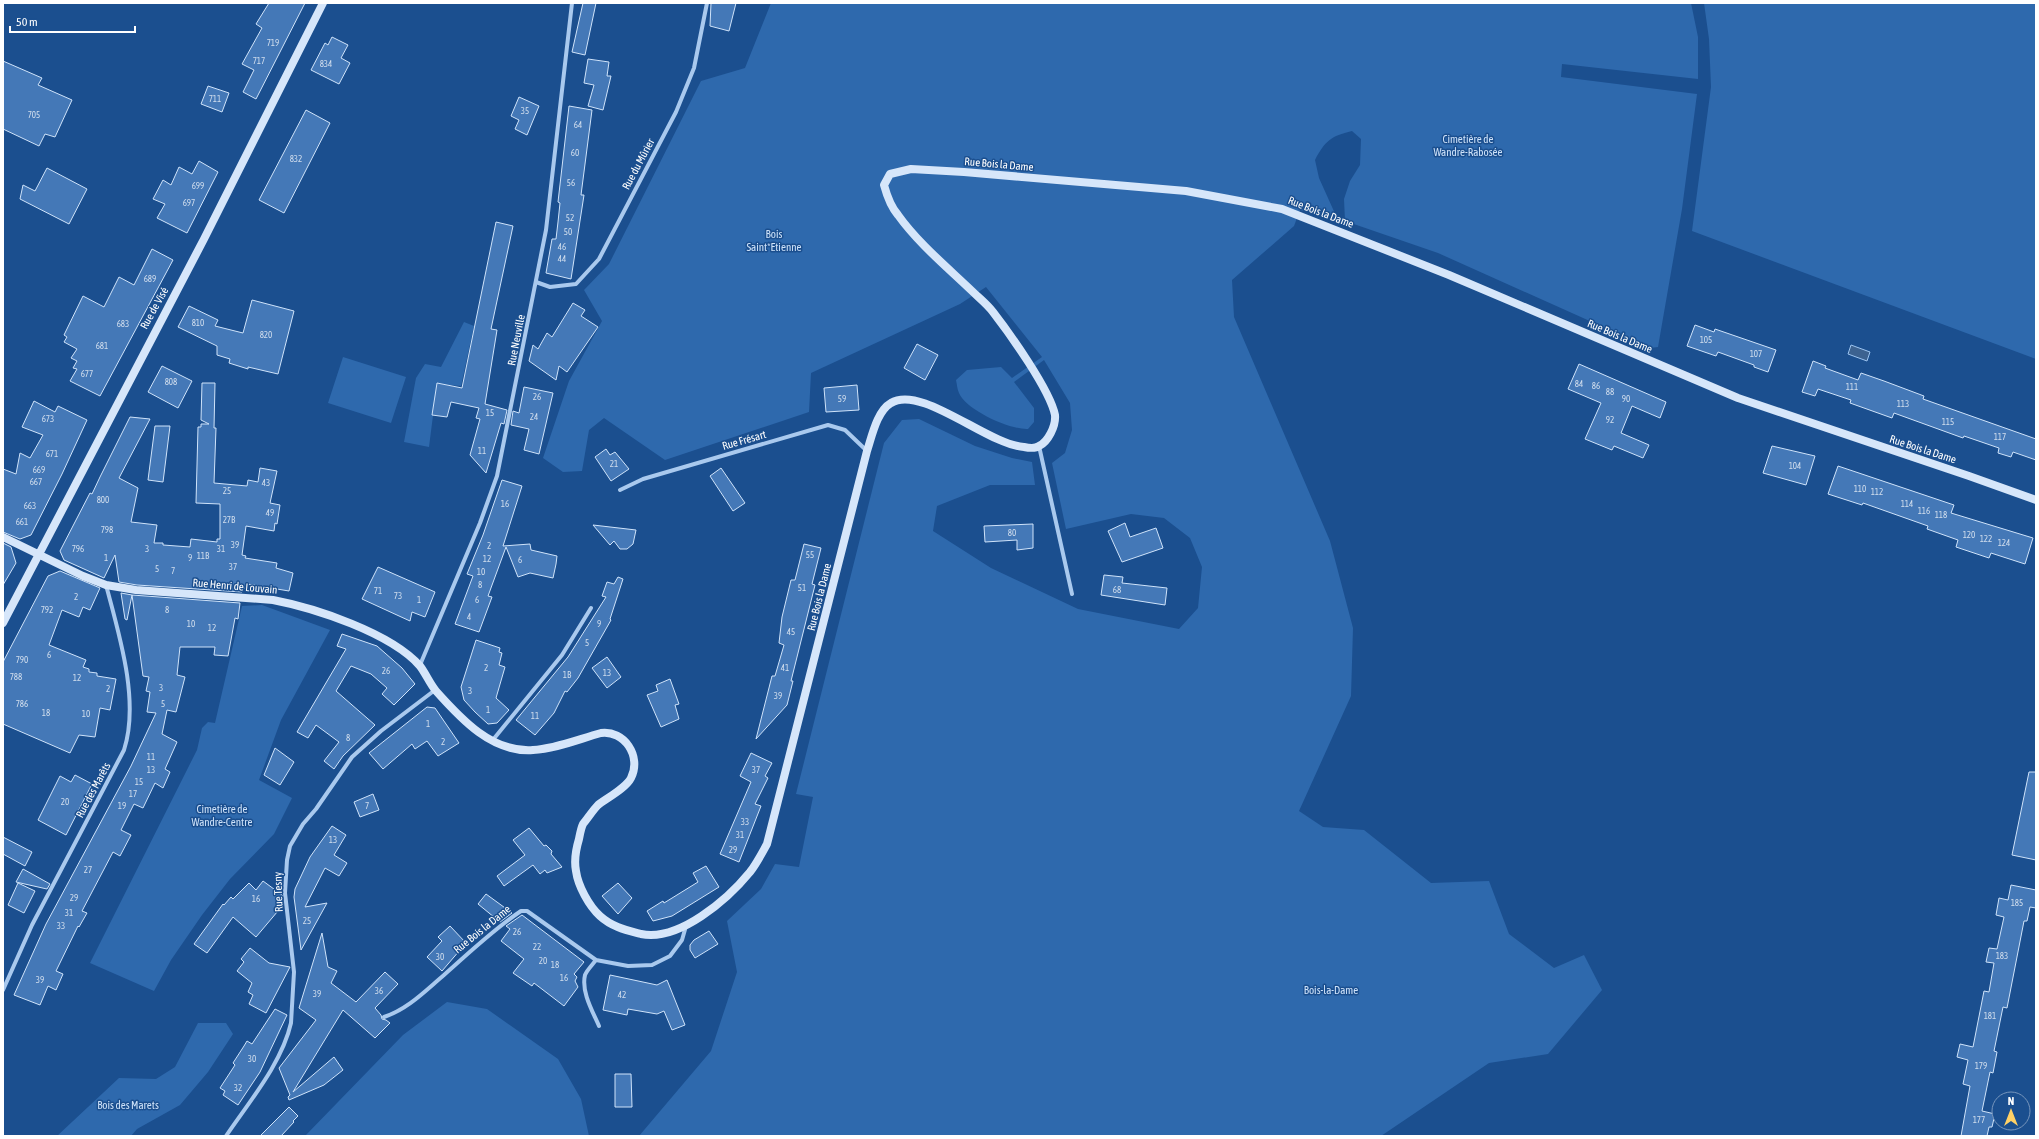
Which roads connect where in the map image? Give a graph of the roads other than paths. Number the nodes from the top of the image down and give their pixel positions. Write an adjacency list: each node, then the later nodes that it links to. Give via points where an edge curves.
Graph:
1 (323, 3): 10 (street, Rue de Visé)
2 (572, 3): 4 (street, Rue Neuville, via 552,184)
3 (707, 3): 4 (street, Rue du Mûrier, via 694,68 676,112 599,259 576,284 550,287)
4 (536, 282): 15 (street, Rue Neuville, via 497,476)
5 (1039, 446): 6 (street, Rue Bois la Dame, via 1014,446 920,400 902,398 884,409); 8 (street, Rue Bois la Dame, via 1051,434 1055,417 1040,380 993,311 897,215 884,186 890,174 911,169 1170,190 1282,208 1442,272 1738,398); 12 (street)
6 (867, 451): 7 (street, Rue Frésart, via 845,430 828,425 642,479); 18 (street, Rue Bois la Dame, via 767,844 750,872 723,901)
7 (620, 490)
8 (2036, 500)
9 (3, 537): 10 (street, Rue Henri de Louvain)
10 (39, 555): 11 (street, Rue Henri de Louvain); 14 (street, Rue de Visé)
11 (106, 584): 15 (street, Rue Henri de Louvain, via 136,590 252,597 291,603 355,625 387,640); 20 (street, Rue des Marêts, via 127,677 131,706 129,735 124,750 32,925)
12 (1072, 594)
13 (591, 608): 17 (street, via 562,655)
14 (3, 623)
15 (420, 666): 16 (street, Rue Henri de Louvain)
16 (435, 690): 17 (street, Rue Bois la Dame, via 466,724); 23 (street, Rue Tesny, via 381,731 352,757 290,846 285,893 294,972 289,1031 270,1071)
17 (492, 741): 18 (street, Rue Bois la Dame, via 522,750 534,750 601,733 611,732 620,736 632,752 634,766 630,779 597,806 582,826 576,850 576,872 585,896 600,916 620,929 647,935 665,933)
18 (686, 926): 19 (street, Rue Bois la Dame, via 682,940 670,956 652,965 628,966)
19 (596, 960): 21 (street, Rue Bois la Dame, via 527,910 521,911 415,1000 398,1012); 22 (street, via 586,974 585,984)
20 (3, 990)
21 (384, 1017)
22 (600, 1026)
23 (226, 1136)

